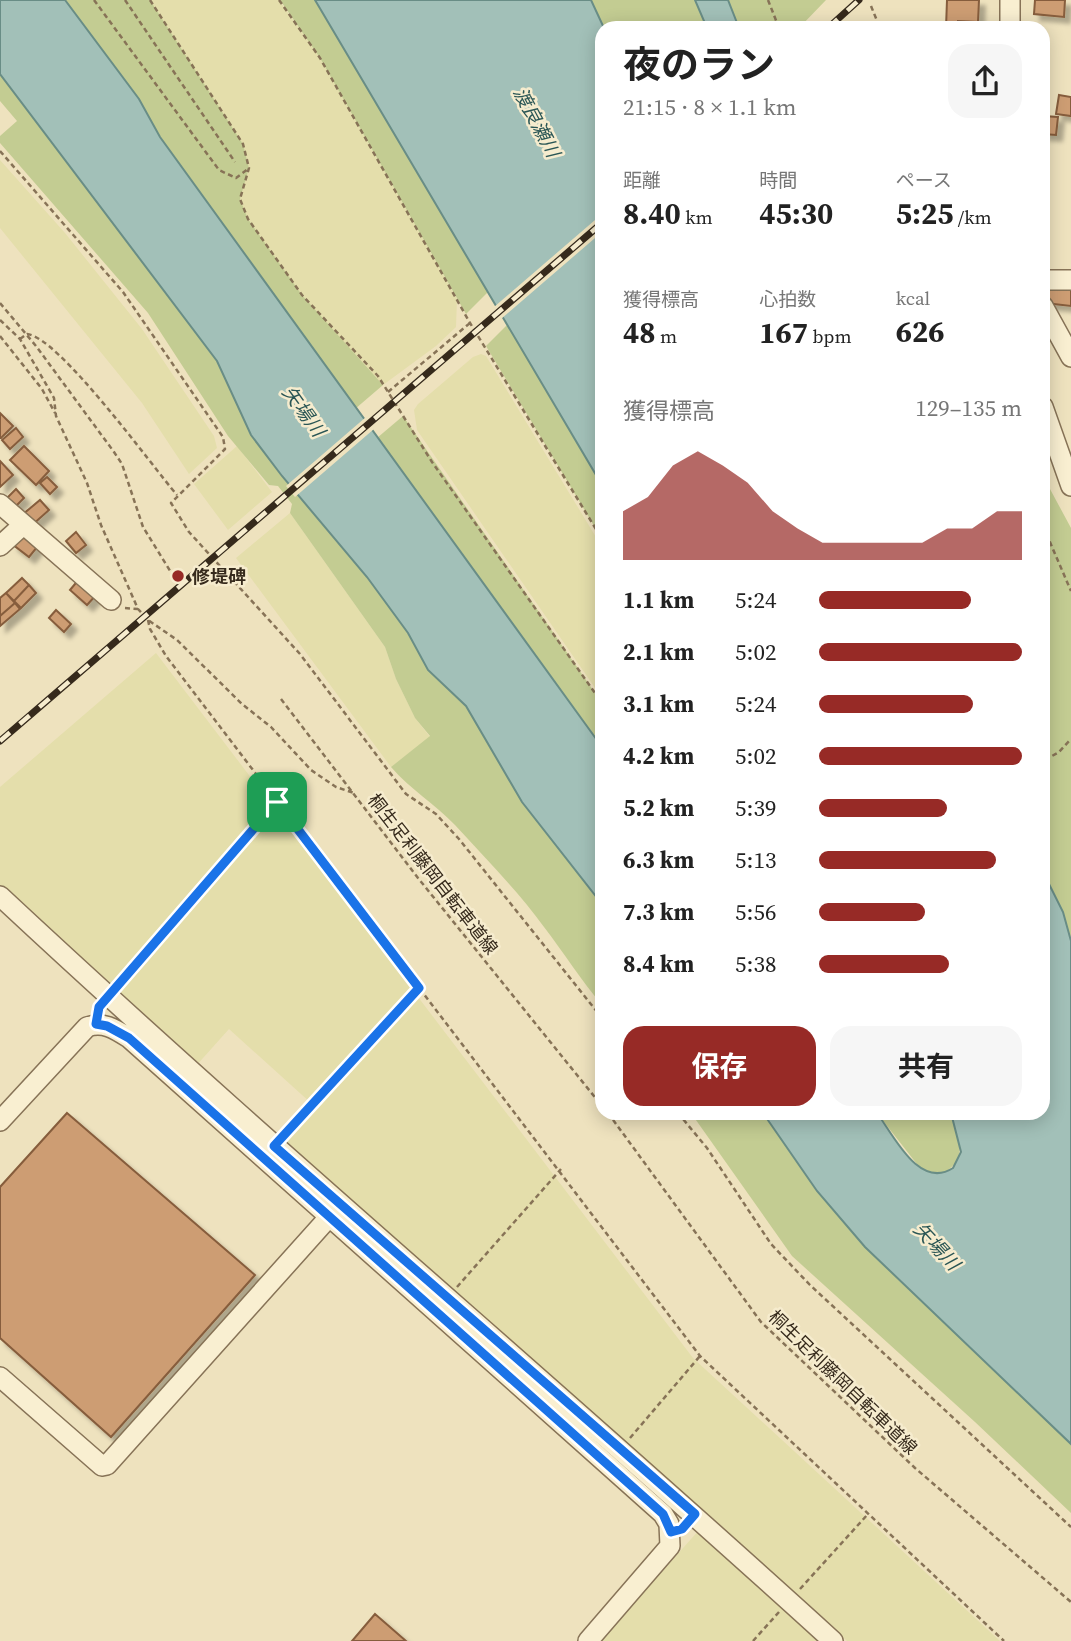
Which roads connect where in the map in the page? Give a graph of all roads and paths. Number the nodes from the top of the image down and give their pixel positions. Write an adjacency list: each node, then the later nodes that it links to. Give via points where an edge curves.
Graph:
1 (94, 0): 13 (path, via 219,170 236,178)
2 (125, 0): 12 (path)
3 (150, 0): 13 (path, via 243,144)
4 (279, 0): 19 (path, via 320,58)
5 (768, 0): 8 (path)
6 (1010, 0): 10 (street)
7 (871, 6): 9 (path)
8 (776, 21)
9 (877, 21)
10 (1010, 21)
11 (0, 151): 28 (path, via 123,292 223,437 225,449)
12 (235, 162)
13 (249, 168): 24 (path, via 240,199 248,219 302,295)
14 (1050, 280): 15 (street)
15 (1071, 280)
16 (0, 303): 20 (path)
17 (1050, 319): 23 (street)
18 (0, 320): 22 (path)
19 (470, 323): 24 (path); 31 (path)
20 (27, 334): 22 (path); 28 (path, via 43,340 109,409); 34 (path, via 122,464 143,527)
21 (0, 336): 25 (path)
22 (20, 339): 25 (path, via 54,398)
23 (1071, 358)
24 (388, 392): 38 (path)
25 (56, 416): 37 (path, via 88,482 101,525 138,609)
26 (1050, 427): 27 (street)
27 (1071, 486)
28 (177, 495): 47 (path, via 171,503 189,532 300,654 406,794 436,814 459,839)
29 (0, 504): 30 (street)
30 (23, 525): 33 (street); 36 (street)
31 (595, 528)
32 (1050, 542): 35 (path)
33 (0, 546)
34 (172, 574)
35 (1071, 591)
36 (111, 600)
37 (148, 620): 42 (path, 桐生足利藤岡自転車道線, via 271,727 311,770); 43 (path, via 166,656)
38 (595, 693)
39 (281, 699): 42 (path)
40 (1071, 739): 41 (path)
41 (1050, 757)
42 (354, 793): 49 (path, 桐生足利藤岡自転車道線)
43 (277, 802): 45 (path); 46 (path)
44 (0, 896): 46 (street)
45 (419, 988): 53 (path); 54 (path)
46 (108, 997): 48 (street, via 99,1007); 53 (street)
47 (595, 1009)
48 (96, 1024): 52 (street, via 79,1033); 55 (street, via 129,1038)
49 (595, 1097)
50 (613, 1120): 65 (path, 桐生足利藤岡自転車道線, via 761,1322 915,1468)
51 (683, 1120): 62 (path, via 779,1252 810,1285)
52 (0, 1121)
53 (274, 1146): 56 (street)
54 (561, 1169): 56 (path); 57 (path)
55 (330, 1216): 58 (street, via 107,1465 102,1466); 63 (street, via 663,1514)
56 (447, 1297): 59 (street)
57 (700, 1356): 59 (path); 61 (path)
58 (0, 1377)
59 (620, 1449): 60 (street)
60 (695, 1514): 63 (street, via 682,1529); 64 (street)
61 (868, 1514): 64 (path); 69 (path)
62 (1071, 1527)
63 (671, 1532): 66 (street, via 670,1546 662,1558)
64 (789, 1601): 67 (path); 68 (street)
65 (1071, 1602)
66 (588, 1641)
67 (753, 1641)
68 (833, 1641)
69 (1004, 1641)

